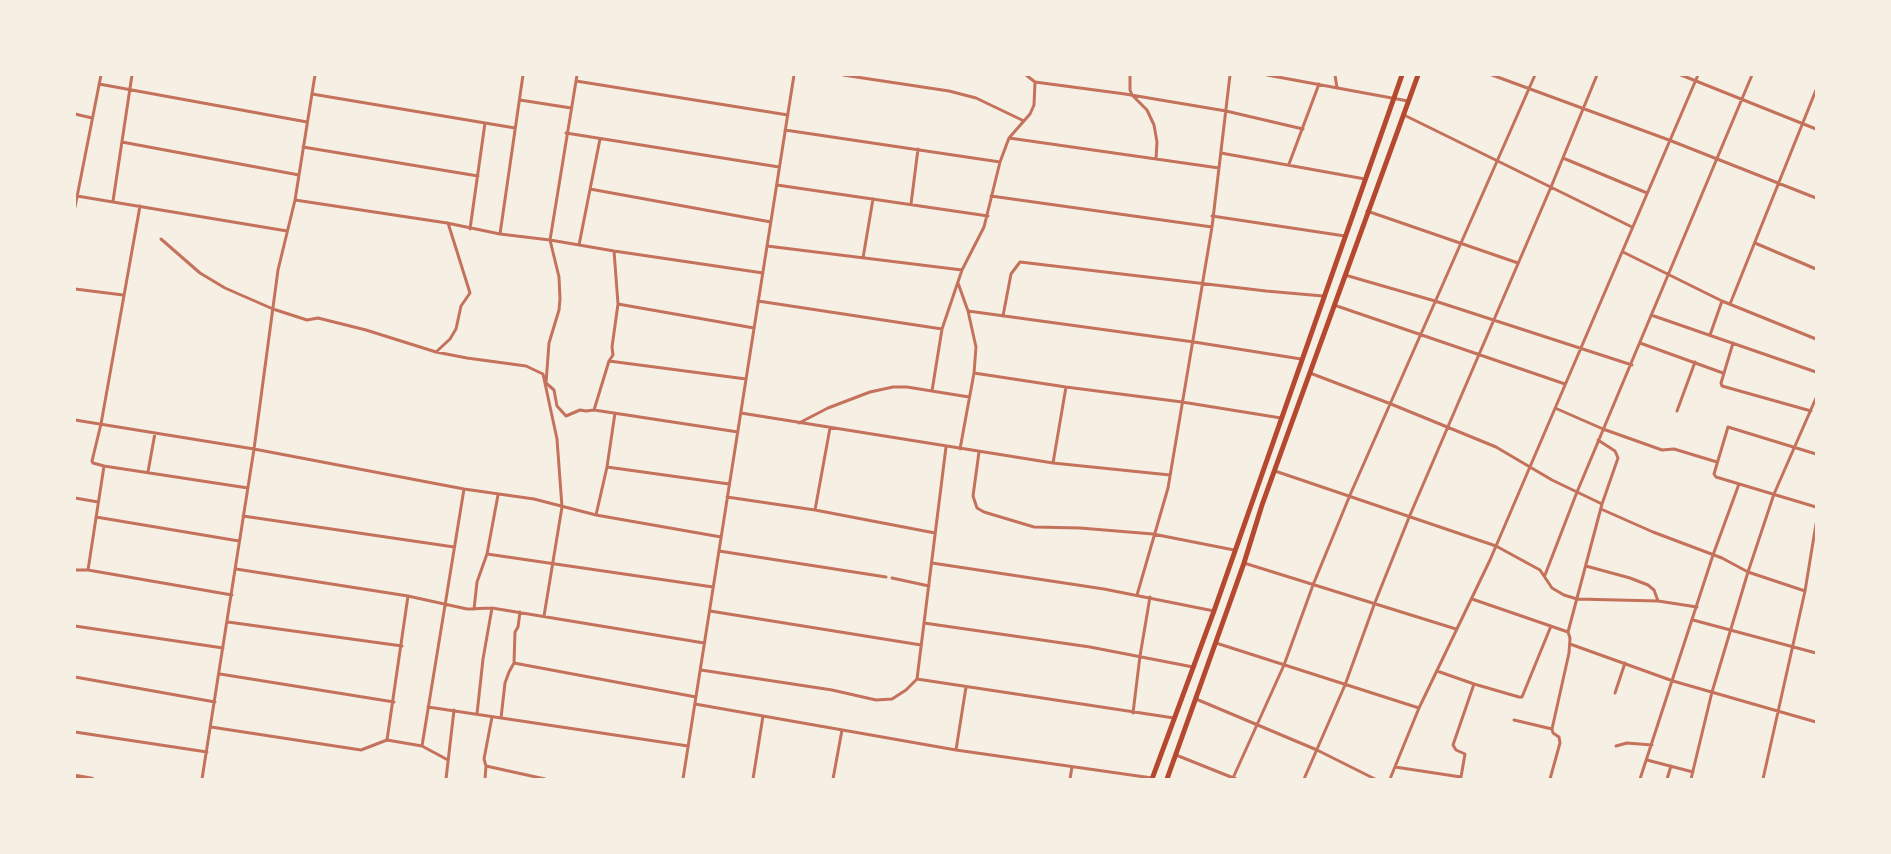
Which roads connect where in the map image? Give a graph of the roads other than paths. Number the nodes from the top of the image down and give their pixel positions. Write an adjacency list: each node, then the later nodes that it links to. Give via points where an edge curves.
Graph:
1 (101, 75): 24 (street)
2 (132, 75): 28 (street)
3 (315, 75): 30 (street)
4 (524, 75): 34 (street)
5 (576, 75): 21 (street)
6 (794, 75): 40 (street)
7 (843, 75): 43 (street, via 949,91 976,98)
8 (1026, 75): 23 (street)
9 (1130, 75): 31 (street)
10 (1230, 75): 38 (street)
11 (1268, 75): 25 (street)
12 (1335, 75): 26 (street)
13 (1402, 75): 32 (main road)
14 (1418, 75): 35 (main road)
15 (1492, 75): 27 (street)
16 (1535, 75): 27 (street)
17 (1597, 75): 37 (street)
18 (1681, 75): 22 (street)
19 (1698, 75): 22 (street)
20 (1752, 75): 33 (street)
21 (576, 81): 36 (street); 40 (street)
22 (1695, 81): 33 (street); 54 (street)
23 (1035, 82): 31 (street); 43 (street, via 1034,105)
24 (99, 84): 28 (street); 42 (street)
25 (1319, 84): 26 (street); 48 (street)
26 (1337, 88): 32 (street)
27 (1529, 89): 37 (street); 62 (street)
28 (130, 90): 44 (street); 55 (street)
29 (1816, 90): 46 (street)
30 (312, 94): 44 (street); 45 (street)
31 (1132, 95): 38 (street); 60 (street, via 1148,110 1157,142)
32 (1394, 98): 35 (street); 69 (main road)
33 (1743, 99): 46 (street); 61 (street)
34 (520, 100): 36 (street); 47 (street)
35 (1408, 101): 41 (main road)
36 (571, 108): 51 (street)
37 (1584, 108): 54 (street); 59 (street)
38 (1226, 111): 48 (street); 58 (street)
39 (75, 114): 42 (street)
40 (788, 115): 50 (street)
41 (1403, 115): 62 (street); 84 (main road)
42 (92, 118): 75 (street)
43 (1024, 121): 52 (street)
44 (307, 122): 56 (street)
45 (485, 123): 47 (street); 68 (street)
46 (1803, 124): 49 (street); 70 (street)
47 (515, 128): 93 (street)
48 (1303, 129): 64 (street)
49 (1816, 129)
50 (785, 130): 57 (street); 65 (street)
51 (566, 133): 53 (street); 96 (street)
52 (1009, 138): 60 (street); 63 (street)
53 (600, 139): 65 (street); 73 (street)
54 (1669, 140): 61 (street); 74 (street)
55 (122, 142): 67 (street); 80 (street)
56 (303, 147): 67 (street); 68 (street)
57 (918, 149): 63 (street); 81 (street)
58 (1221, 153): 64 (street); 66 (street)
59 (1563, 158): 72 (street); 74 (street)
60 (1156, 159): 66 (street)
61 (1716, 159): 70 (street); 109 (street)
62 (1498, 160): 72 (street); 98 (street)
63 (1000, 162): 76 (street)
64 (1289, 164): 69 (street)
65 (779, 168): 71 (street)
66 (1219, 168): 86 (street)
67 (299, 175): 79 (street)
68 (478, 176): 91 (street)
69 (1365, 179): 94 (main road)
70 (1778, 184): 77 (street); 97 (street)
71 (777, 185): 78 (street); 87 (street)
72 (1551, 187): 90 (street); 104 (street)
73 (590, 189): 87 (street); 99 (street)
74 (1647, 193): 90 (street)
75 (77, 196): 80 (street); 83 (street)
76 (992, 196): 85 (street); 89 (street)
77 (1816, 198)
78 (872, 199): 81 (street); 103 (street)
79 (295, 200): 88 (street); 92 (street)
80 (113, 201): 82 (street)
81 (911, 204): 85 (street)
82 (140, 206): 92 (street); 113 (street)
83 (75, 207)
84 (1367, 211): 98 (street); 108 (main road)
85 (988, 216): 106 (street)
86 (1212, 216): 89 (street); 94 (street)
87 (771, 222): 100 (street)
88 (447, 223): 91 (street); 135 (street, via 470,293 461,306 450,339)
89 (1212, 227): 111 (street)
90 (1632, 227): 102 (street)
91 (470, 229): 93 (street)
92 (287, 231): 121 (street)
93 (500, 234): 96 (street)
94 (1344, 236): 114 (main road)
95 (161, 239): 121 (street, via 200,273)
96 (550, 240): 99 (street); 146 (street, via 559,277 560,299 549,343)
97 (1755, 243): 105 (street); 119 (street)
98 (1461, 244): 104 (street); 116 (street)
99 (579, 245): 101 (street)
100 (767, 246): 103 (street); 107 (street)
101 (614, 251): 107 (street); 118 (street)
102 (1622, 252): 109 (street); 134 (street)
103 (862, 258): 106 (street)
104 (1518, 263): 125 (street)
105 (1816, 269)
106 (962, 270): 110 (street)
107 (763, 273): 115 (street)
108 (1344, 275): 116 (street); 120 (main road)
109 (1667, 275): 117 (street); 123 (street)
110 (958, 283): 122 (street); 127 (street)
111 (1202, 283): 114 (street); 124 (street, via 1020,262 1011,274); 131 (street)
112 (75, 289): 113 (street)
113 (123, 295): 163 (street)
114 (1323, 296): 137 (main road)
115 (758, 301): 126 (street); 127 (street)
116 (1435, 301): 125 (street); 129 (street)
117 (1722, 301): 119 (street); 128 (street)
118 (618, 304): 126 (street); 138 (street, via 613,355)
119 (1730, 304): 130 (street)
120 (1334, 305): 129 (street); 144 (main road)
121 (273, 309): 135 (street, via 306,320 318,318 366,330); 172 (street)
122 (968, 311): 124 (street); 143 (street, via 976,347)
123 (1651, 315): 128 (street); 132 (street)
124 (1003, 316): 131 (street)
125 (1493, 321): 134 (street); 136 (street)
126 (754, 328): 145 (street)
127 (942, 328): 149 (street)
128 (1710, 335): 133 (street)
129 (1421, 336): 136 (street); 153 (street)
130 (1816, 339)
131 (1194, 342): 137 (street); 152 (street)
132 (1640, 343): 139 (street); 140 (street)
133 (1733, 343): 141 (street); 142 (street)
134 (1581, 348): 140 (street); 147 (street)
135 (436, 352): 146 (street, via 532,368 543,374)
136 (1478, 356): 147 (street); 164 (street)
137 (1301, 359): 160 (main road)
138 (609, 361): 145 (street); 155 (street)
139 (1695, 362): 141 (street); 156 (street)
140 (1632, 365): 166 (street)
141 (1724, 372): 157 (street, via 1722,386)
142 (1816, 372)
143 (974, 373): 148 (street); 150 (street)
144 (1310, 373): 153 (street); 181 (main road)
145 (746, 379): 159 (street)
146 (546, 383): 155 (street, via 554,390 557,406 566,416 580,410); 196 (street, via 557,439)
147 (1565, 384): 154 (street)
148 (1066, 387): 152 (street); 177 (street)
149 (932, 390): 150 (street); 162 (street, via 880,389)
150 (969, 397): 173 (street)
151 (1816, 398): 157 (street)
152 (1182, 402): 160 (street); 183 (street)
153 (1391, 404): 164 (street); 191 (street)
154 (1555, 408): 166 (street); 179 (street)
155 (594, 410): 158 (street)
156 (1677, 411)
157 (1811, 411): 171 (street)
158 (615, 413): 168 (street); 180 (street)
159 (741, 413): 162 (street); 168 (street)
160 (1281, 418): 211 (main road)
161 (75, 420): 163 (street)
162 (798, 423): 165 (street)
163 (101, 424): 167 (street); 178 (street, via 92,461)
164 (1448, 427): 179 (street, via 1496,447); 201 (street)
165 (830, 428): 170 (street); 199 (street)
166 (1603, 429): 169 (street); 176 (street, via 1662,450 1672,449)
167 (155, 432): 172 (street); 182 (street)
168 (738, 432): 184 (street)
169 (1598, 440): 188 (street); 195 (street, via 1615,451 1618,458)
170 (946, 447): 173 (street); 205 (street)
171 (1795, 447): 175 (street); 176 (street, via 1728,427); 189 (street)
172 (254, 449): 186 (street); 187 (street)
173 (960, 449): 174 (street)
174 (979, 452): 177 (street); 206 (street, via 973,496 977,508 984,512 1034,527)
175 (1816, 454)
176 (1717, 462): 185 (street, via 1714,476)
177 (1052, 464): 183 (street)
178 (104, 466): 182 (street); 194 (street)
179 (1530, 466): 188 (street); 209 (street)
180 (607, 467): 184 (street); 200 (street)
181 (1274, 471): 191 (street); 217 (main road)
182 (148, 472): 186 (street)
183 (1170, 475): 206 (street)
184 (729, 484): 192 (street)
185 (1739, 484): 189 (street); 214 (street)
186 (248, 488): 202 (street)
187 (464, 489): 190 (street); 210 (street)
188 (1577, 492): 195 (street); 223 (street)
189 (1774, 494): 197 (street); 222 (street)
190 (498, 495): 196 (street, via 534,499); 213 (street)
191 (1350, 496): 201 (street); 226 (street)
192 (728, 497): 199 (street); 207 (street)
193 (75, 498): 194 (street)
194 (98, 502): 203 (street)
195 (1602, 504): 198 (street)
196 (562, 507): 200 (street); 215 (street)
197 (1816, 507)
198 (1601, 509): 214 (street); 218 (street)
199 (815, 510): 205 (street)
200 (596, 515): 207 (street)
201 (1410, 515): 209 (street); 238 (street)
202 (243, 516): 208 (street); 210 (street)
203 (96, 517): 208 (street); 221 (street)
204 (1816, 524): 229 (street)
205 (935, 533): 216 (street)
206 (1153, 534): 211 (street); 231 (street)
207 (721, 537): 212 (street)
208 (239, 541): 219 (street)
209 (1496, 546): 223 (street); 234 (street)
210 (454, 547): 237 (street)
211 (1234, 550): 243 (main road)
212 (719, 551): 224 (street); 228 (street)
213 (487, 554): 215 (street); 241 (street, via 477,582)
214 (1713, 556): 222 (street); 239 (street)
215 (553, 563): 228 (street); 245 (street)
216 (932, 563): 227 (street); 231 (street)
217 (1244, 563): 226 (street); 255 (main road)
218 (1586, 566): 235 (street); 236 (street, via 1648,585 1654,590)
219 (236, 569): 230 (street); 232 (street)
220 (75, 570): 221 (street)
221 (88, 570): 230 (street)
222 (1748, 572): 229 (street); 252 (street)
223 (1545, 575): 235 (street, via 1552,588)
224 (886, 577)
225 (892, 578): 227 (street)
226 (1313, 585): 238 (street); 265 (street)
227 (929, 586): 248 (street)
228 (713, 587): 242 (street)
229 (1804, 592): 259 (street)
230 (232, 595): 247 (street)
231 (1137, 595): 233 (street)
232 (408, 596): 237 (street); 258 (street)
233 (1150, 597): 243 (street); 262 (street)
234 (1472, 598): 250 (street); 251 (street)
235 (1577, 599): 236 (street); 253 (street)
236 (1658, 602): 239 (street)
237 (445, 605): 241 (street); 283 (street)
238 (1374, 605): 251 (street); 274 (street)
239 (1697, 607): 246 (street)
240 (492, 608): 241 (street); 244 (street); 288 (street)
241 (474, 609)
242 (710, 611): 254 (street); 257 (street)
243 (1214, 611): 266 (main road)
244 (520, 612): 245 (street); 263 (street, via 515,632)
245 (544, 616): 254 (street)
246 (1692, 620): 252 (street); 272 (street)
247 (228, 622): 258 (street); 260 (street)
248 (924, 623): 257 (street); 262 (street)
249 (75, 626): 260 (street)
250 (1551, 626): 253 (street); 273 (street, via 1522,697)
251 (1456, 629): 268 (street)
252 (1730, 631): 259 (street); 276 (street)
253 (1568, 632): 256 (street)
254 (704, 643): 267 (street)
255 (1216, 643): 265 (street); 279 (main road)
256 (1570, 644): 264 (street); 297 (street)
257 (921, 645): 271 (street)
258 (402, 646): 281 (street)
259 (1792, 646): 261 (street); 286 (street)
260 (224, 648): 269 (street)
261 (1816, 653)
262 (1140, 656): 266 (street); 287 (street)
263 (514, 663): 278 (street); 291 (street, via 505,683)
264 (1625, 663): 272 (street); 277 (street)
265 (1284, 666): 274 (street); 295 (street)
266 (1193, 667): 292 (main road)
267 (701, 670): 271 (street, via 876,700 900,695); 278 (street)
268 (1437, 671): 273 (street); 284 (street)
269 (220, 674): 280 (street); 281 (street)
270 (75, 677): 280 (street)
271 (916, 679): 275 (street)
272 (1673, 681): 276 (street); 301 (street)
273 (1474, 684): 314 (street, via 1453,745 1465,754 1461,777)
274 (1345, 685): 284 (street); 306 (street)
275 (966, 687): 287 (street); 305 (street)
276 (1712, 692): 286 (street); 315 (street)
277 (1615, 694)
278 (696, 697): 282 (street)
279 (1196, 699): 295 (street); 308 (main road)
280 (215, 702): 296 (street)
281 (394, 702): 300 (street)
282 (695, 704): 289 (street); 303 (street)
283 (428, 707): 285 (street); 302 (street)
284 (1419, 708): 314 (street)
285 (454, 710): 288 (street); 309 (street)
286 (1777, 710): 294 (street); 336 (street)
287 (1133, 712): 292 (street)
288 (477, 714): 290 (street)
289 (763, 716): 298 (street); 324 (street)
290 (492, 717): 291 (street); 311 (street, via 484,759)
291 (501, 718): 303 (street)
292 (1174, 718): 327 (main road)
293 (1514, 720): 297 (street)
294 (1816, 722)
295 (1258, 725): 306 (street); 317 (street)
296 (211, 727): 300 (street, via 361,750); 307 (street)
297 (1552, 729): 332 (street, via 1560,740)
298 (842, 730): 305 (street); 325 (street)
299 (75, 732): 307 (street)
300 (387, 740): 302 (street)
301 (1652, 745): 304 (street, via 1627,743); 310 (street)
302 (422, 746): 309 (street)
303 (688, 746): 323 (street)
304 (1616, 746)
305 (956, 750): 313 (street)
306 (1317, 750): 329 (street); 330 (street)
307 (208, 752): 319 (street)
308 (1176, 755): 317 (street); 328 (main road)
309 (448, 760): 320 (street)
310 (1647, 760): 312 (street); 333 (street)
311 (486, 766): 321 (street); 322 (street)
312 (1670, 766): 315 (street); 334 (street)
313 (1072, 767): 326 (street); 327 (street)
314 (1395, 767): 331 (street)
315 (1693, 772): 335 (street)
316 (75, 776): 318 (street)
317 (1234, 778)
318 (92, 779)
319 (202, 779)
320 (446, 779)
321 (485, 779)
322 (545, 779)
323 (683, 779)
324 (753, 779)
325 (833, 779)
326 (1070, 779)
327 (1152, 779)
328 (1167, 779)
329 (1304, 779)
330 (1375, 779)
331 (1390, 779)
332 (1550, 779)
333 (1640, 779)
334 (1667, 779)
335 (1692, 779)
336 (1762, 779)

